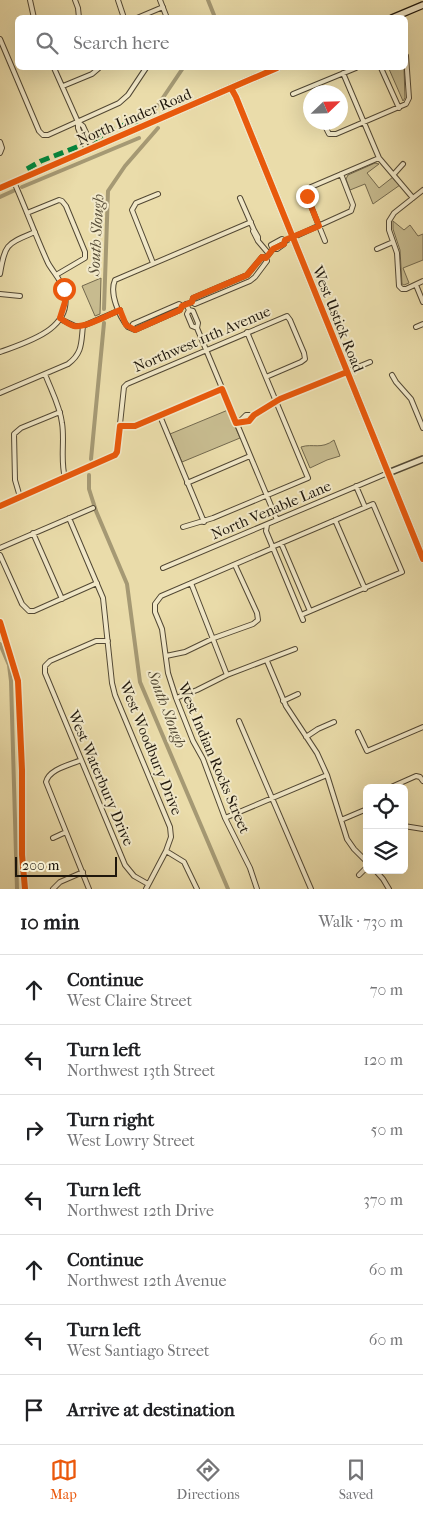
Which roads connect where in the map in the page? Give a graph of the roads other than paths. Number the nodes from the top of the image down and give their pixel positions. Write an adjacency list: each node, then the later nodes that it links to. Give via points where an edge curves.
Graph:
1 (30, 0): 7 (street)
2 (75, 0): 8 (street)
3 (118, 0): 9 (street)
4 (160, 0): 6 (street)
5 (423, 5): 12 (main road)
6 (163, 7): 10 (street); 11 (street)
7 (33, 15)
8 (79, 15)
9 (123, 15)
10 (144, 15)
11 (166, 15)
12 (399, 15)
13 (0, 39): 28 (street, via 39,131 48,135)
14 (55, 70): 23 (street)
15 (97, 70): 23 (street)
16 (145, 70): 28 (street, via 122,101)
17 (272, 70): 24 (main road, North Linder Road)
18 (351, 70): 21 (street)
19 (382, 70): 27 (street)
20 (408, 70): 27 (street, via 408,103)
21 (343, 73): 22 (street); 29 (street)
22 (319, 85)
23 (63, 86): 28 (street)
24 (231, 88): 34 (main road, North Linder Road); 51 (main road, West Ustick Road)
25 (303, 92): 26 (street)
26 (293, 94)
27 (399, 108): 29 (street)
28 (78, 122): 34 (street, via 83,126)
29 (364, 122): 30 (street); 36 (street)
30 (348, 128)
31 (326, 130): 32 (street, via 331,135)
32 (344, 130)
33 (0, 142): 35 (street)
34 (90, 149): 40 (main road, North Linder Road)
35 (0, 152)
36 (380, 158): 38 (street); 39 (street)
37 (402, 164): 39 (street)
38 (341, 174): 48 (street, via 352,209); 48 (street, via 311,187 307,192)
39 (394, 174): 45 (street)
40 (14, 182): 41 (main road, North Linder Road); 46 (street)
41 (0, 188)
42 (423, 190): 45 (street)
43 (158, 194): 57 (street, via 132,207)
44 (240, 198): 47 (street)
45 (413, 198): 54 (street, via 389,221)
46 (27, 213): 49 (street); 59 (street, via 56,201 62,201 66,206 85,258)
47 (250, 222): 56 (street); 57 (street)
48 (319, 226): 51 (street); 53 (street)
49 (35, 232): 52 (street); 59 (street)
50 (8, 237): 52 (street)
51 (292, 238): 56 (street, via 274,242); 76 (main road, West Ustick Road)
52 (12, 241): 58 (street, via 3,256)
53 (325, 242)
54 (393, 242): 55 (street); 61 (street, via 397,253 398,283 402,289)
55 (377, 249)
56 (267, 256): 64 (street, via 262,257 247,275 193,298); 64 (street, via 261,270 250,281 195,304)
57 (153, 263): 67 (street, via 118,277 114,283)
58 (0, 274)
59 (56, 275): 68 (street, via 65,295)
60 (423, 282): 61 (street)
61 (416, 285): 65 (street)
62 (0, 294): 63 (street)
63 (20, 296)
64 (192, 302): 66 (street)
65 (423, 302)
66 (184, 305): 67 (street, via 180,310 135,330 126,325); 73 (street)
67 (120, 310): 70 (street)
68 (60, 318): 70 (street, via 75,326); 74 (street, via 43,334)
69 (423, 324): 71 (street)
70 (83, 326): 77 (street, via 77,357)
71 (416, 327)
72 (248, 332): 73 (street, Northwest 11th Avenue); 79 (street); 79 (street, Northwest 11th Avenue, via 287,316 304,353 305,359 301,362)
73 (206, 351): 80 (street); 86 (street, Northwest 11th Avenue, via 127,384)
74 (0, 352)
75 (370, 362): 76 (street)
76 (347, 372): 82 (street); 90 (main road, West Ustick Road)
77 (45, 374): 81 (street); 83 (street)
78 (392, 374): 87 (street, via 410,399)
79 (266, 377): 82 (street)
80 (222, 389): 84 (street); 85 (street)
81 (0, 393)
82 (276, 401): 85 (street, via 249,421); 94 (street, via 308,478)
83 (60, 412): 91 (street); 95 (street, via 20,428 14,434 15,480)
84 (160, 416): 86 (street, via 135,426); 92 (street)
85 (238, 422): 88 (street)
86 (120, 426): 91 (street, via 115,455)
87 (423, 428)
88 (250, 456): 92 (street); 94 (street)
89 (423, 458): 90 (street)
90 (388, 473): 93 (street, North Venable Lane); 110 (main road, West Ustick Road)
91 (65, 478): 95 (street)
92 (188, 483): 102 (street)
93 (356, 486): 97 (street); 100 (street, North Venable Lane)
94 (267, 495): 100 (street); 102 (street)
95 (20, 497): 96 (street)
96 (0, 506)
97 (365, 507): 101 (street); 115 (street, via 373,504 402,572)
98 (93, 508): 99 (street)
99 (69, 518): 105 (street); 113 (street, West Woodbury Drive)
100 (277, 520): 103 (street, North Venable Lane)
101 (335, 520): 106 (street); 115 (street)
102 (204, 522): 104 (street)
103 (267, 525): 107 (street, via 266,531); 112 (street, North Venable Lane)
104 (183, 527)
105 (33, 533): 108 (street); 116 (street)
106 (281, 543): 107 (street); 117 (street)
107 (273, 547): 111 (street); 118 (street)
108 (0, 548)
109 (0, 555): 116 (street, via 22,604 29,611)
110 (423, 559)
111 (235, 565): 114 (street); 120 (street, via 258,620)
112 (163, 568)
113 (97, 583): 116 (street); 121 (street, West Woodbury Drive, via 104,598)
114 (192, 583): 120 (street); 123 (street, West Indian Rocks Street, via 161,596 155,604 154,612 162,629)
115 (365, 589): 117 (street)
116 (62, 599)
117 (310, 611): 118 (street)
118 (301, 615): 119 (street)
119 (303, 620)
120 (214, 638): 123 (street, via 185,652); 125 (street)
121 (108, 641): 134 (street, West Waterbury Drive, via 96,641 45,666 45,673); 146 (street, West Woodbury Drive, via 115,695 170,826 171,837)
122 (295, 649): 124 (street)
123 (166, 656): 127 (street, West Indian Rocks Street)
124 (267, 661): 125 (street); 128 (street)
125 (227, 675): 127 (street)
126 (298, 694): 128 (street)
127 (176, 698): 140 (street, West Indian Rocks Street)
128 (283, 701): 133 (street)
129 (239, 721): 138 (street)
130 (334, 722): 133 (street)
131 (423, 727): 132 (street, via 367,751)
132 (358, 732)
133 (306, 737): 135 (street)
134 (81, 760): 144 (street, via 52,772 46,782); 152 (street, West Waterbury Drive, via 128,869)
135 (327, 775): 138 (street); 141 (street)
136 (422, 779): 137 (street, via 416,776)
137 (398, 784)
138 (272, 799): 140 (street); 158 (street)
139 (363, 811): 141 (street)
140 (225, 818): 157 (street, West Indian Rocks Street)
141 (341, 820): 147 (street, via 349,842)
142 (408, 827): 143 (street)
143 (423, 829)
144 (66, 832): 145 (street); 149 (street)
145 (53, 838)
146 (166, 851): 152 (street, West Woodbury Drive); 156 (street, via 184,862)
147 (363, 858)
148 (363, 871): 151 (street)
149 (83, 872): 153 (street, via 60,882); 154 (street)
150 (378, 874): 159 (street)
151 (358, 875)
152 (148, 884): 155 (street)
153 (53, 889)
154 (90, 889)
155 (146, 889)
156 (197, 889)
157 (257, 889)
158 (311, 889)
159 (389, 889)

